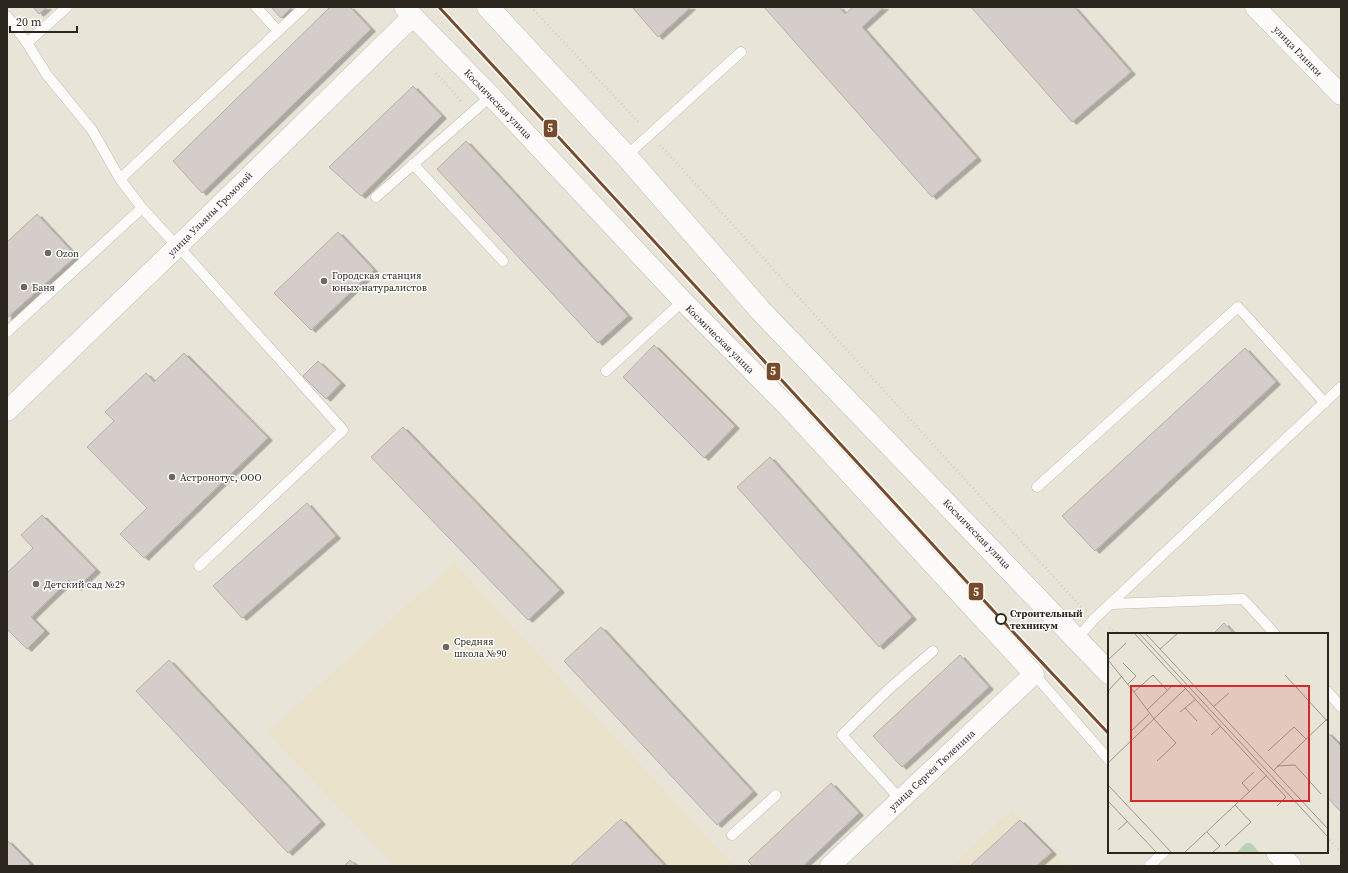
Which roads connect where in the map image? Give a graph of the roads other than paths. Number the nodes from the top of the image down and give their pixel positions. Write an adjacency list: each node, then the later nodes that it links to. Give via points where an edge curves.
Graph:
1 (67, 7): 9 (lane)
2 (256, 7): 8 (lane)
3 (304, 7): 8 (lane)
4 (488, 7): 13 (main road, Космическая улица)
5 (1255, 7): 11 (street, улица Глинки)
6 (408, 12): 12 (street, Космическая улица); 18 (street, улица Ульяны Громовой)
7 (7, 16): 9 (lane)
8 (278, 32): 15 (lane)
9 (27, 43): 15 (lane, via 47,75 92,130)
10 (741, 52): 13 (lane)
11 (1341, 95)
12 (491, 96): 14 (lane); 20 (street, Космическая улица)
13 (626, 156): 30 (main road, Космическая улица, via 761,311)
14 (413, 164): 16 (lane); 19 (lane)
15 (120, 178): 17 (lane)
16 (376, 197)
17 (142, 208): 18 (lane); 21 (lane)
18 (177, 246): 25 (street, улица Ульяны Громовой); 27 (lane, via 343,430)
19 (503, 261)
20 (683, 301): 22 (lane); 33 (street, Космическая улица, via 789,408)
21 (7, 332)
22 (606, 370)
23 (1341, 387): 24 (lane)
24 (1325, 403): 26 (lane, via 1238,307); 28 (lane)
25 (7, 411)
26 (1037, 488)
27 (199, 566)
28 (1111, 604): 29 (lane, via 1242,598); 30 (lane)
29 (1274, 633)
30 (1077, 639): 32 (main road, Космическая улица)
31 (933, 651): 38 (lane, via 842,735)
32 (1108, 672)
33 (1034, 674): 36 (lane); 38 (street, улица Сергея Тюленина)
34 (1328, 692): 35 (lane)
35 (1341, 707)
36 (1108, 759)
37 (776, 795): 39 (lane)
38 (900, 800): 42 (street, улица Сергея Тюленина)
39 (732, 835)
40 (1163, 853): 43 (lane)
41 (1278, 853): 44 (main road)
42 (830, 866)
43 (1149, 866)
44 (1290, 866)

